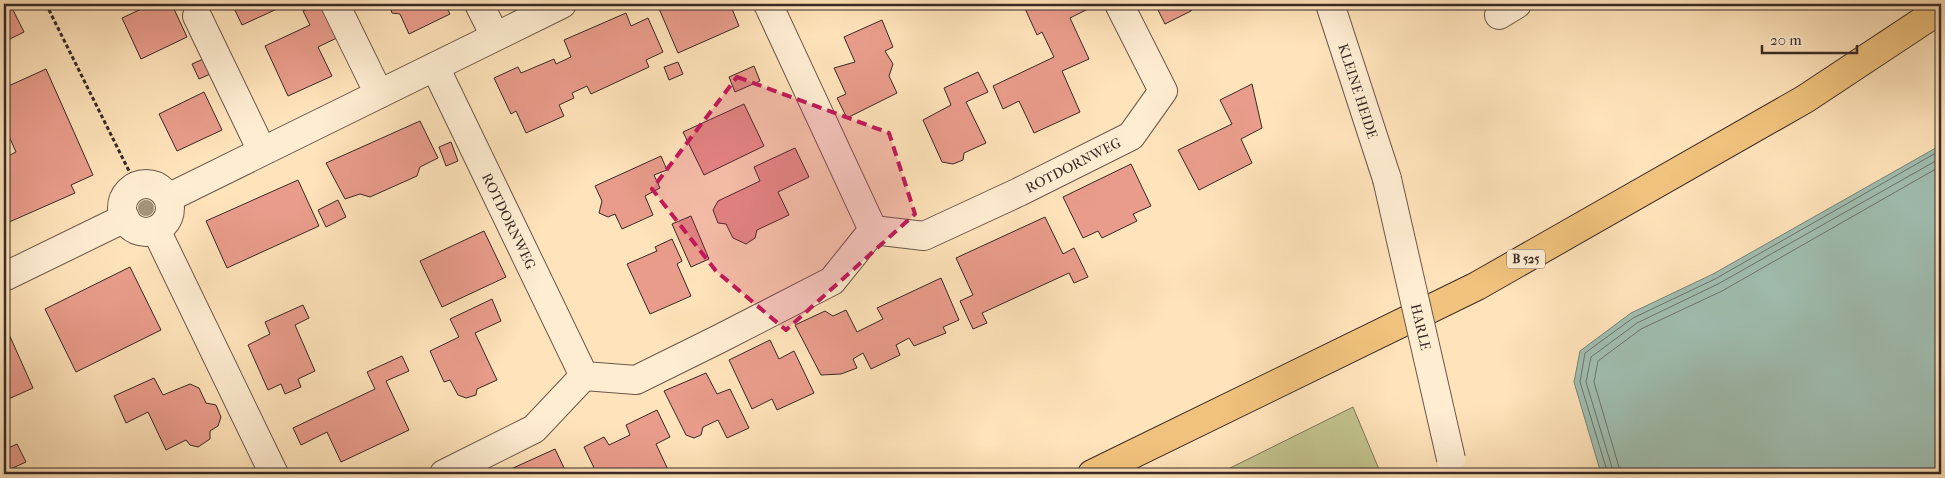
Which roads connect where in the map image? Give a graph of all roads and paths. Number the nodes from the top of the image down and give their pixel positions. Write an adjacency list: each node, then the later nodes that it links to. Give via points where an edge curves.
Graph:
1 (46, 4): 15 (path)
2 (335, 4): 12 (street)
3 (479, 4): 10 (street)
4 (562, 4): 10 (street)
5 (768, 4): 19 (street)
6 (1119, 4): 19 (street, ROTDORNWEG, via 1163,91 1131,136 924,236)
7 (1330, 4): 14 (street, KLEINE HEIDE)
8 (1941, 9): 25 (main road, B 525, via 1806,99 1477,286)
9 (197, 16): 13 (street)
10 (495, 36): 11 (street)
11 (435, 67): 12 (street); 21 (street, ROTDORNWEG)
12 (379, 94): 13 (street)
13 (262, 151): 16 (street)
14 (1387, 179): 22 (street, HARLE, bridge)
15 (136, 185): 16 (street, via 148,183 160,187); 17 (street, via 127,193 122,205)
16 (168, 198): 18 (street, via 170,215)
17 (125, 218): 18 (street, via 136,230); 20 (street)
18 (156, 230): 23 (street)
19 (873, 230): 21 (street, via 832,281 719,339 636,380)
20 (4, 277)
21 (584, 376): 24 (street, via 534,429)
22 (1454, 467)
23 (274, 474)
24 (444, 474)
25 (1092, 474)

